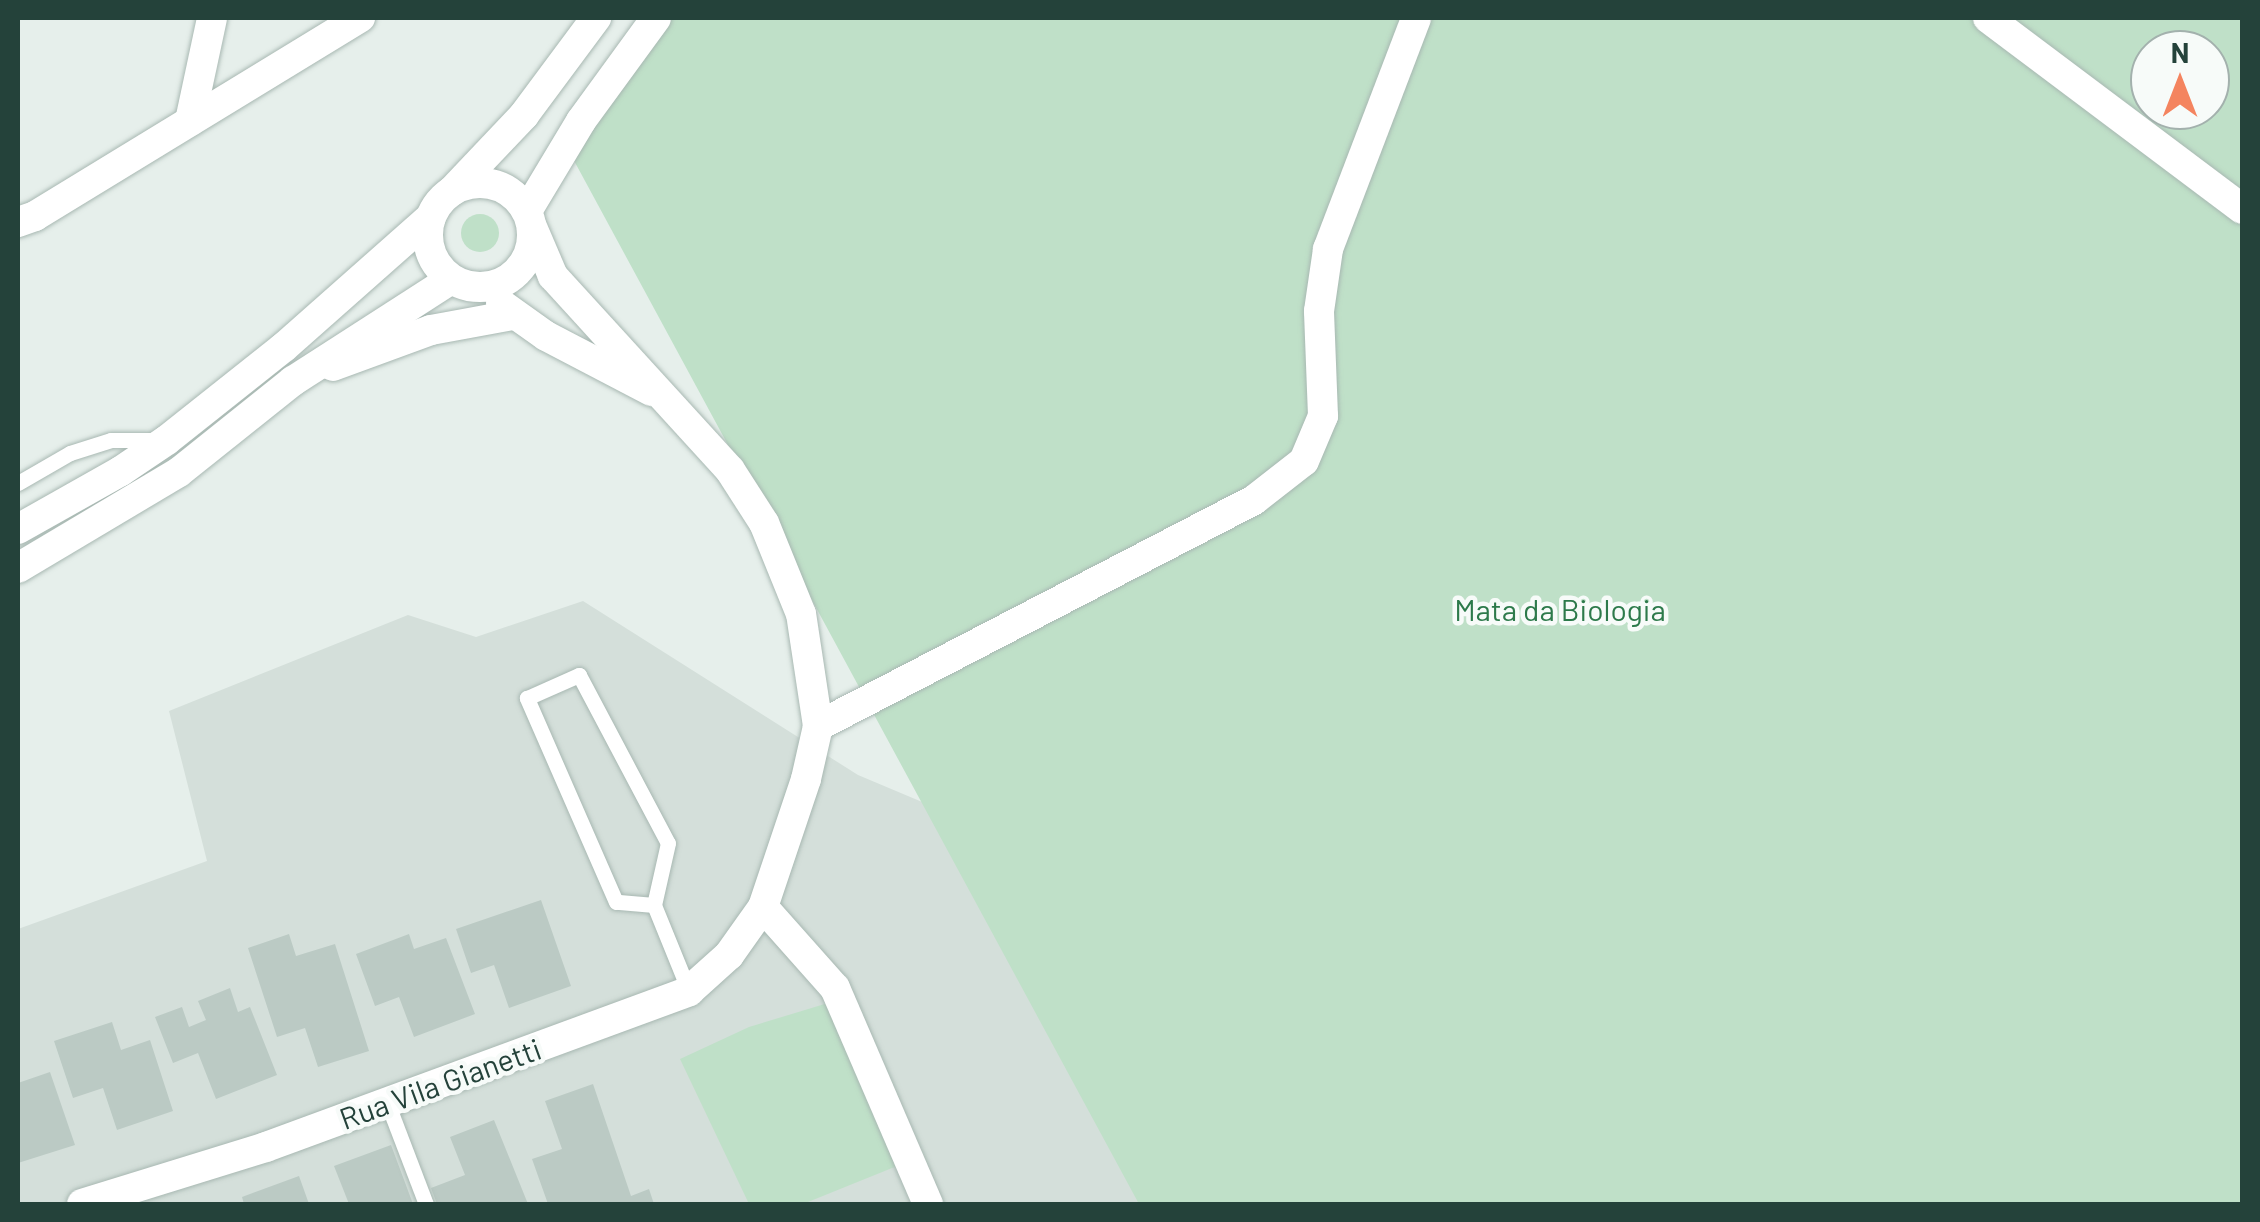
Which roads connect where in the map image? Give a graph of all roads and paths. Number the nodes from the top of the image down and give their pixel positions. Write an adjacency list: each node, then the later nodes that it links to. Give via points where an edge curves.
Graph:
1 (212, 18): 7 (street)
2 (360, 18): 7 (street)
3 (596, 18): 8 (street, via 524,115)
4 (656, 18): 12 (street, via 581,120)
5 (1416, 18): 22 (street, via 1328,249 1319,311 1323,416 1304,461 1254,500)
6 (1988, 18): 9 (street)
7 (190, 121): 10 (street)
8 (452, 191): 11 (street); 12 (street, via 485,183 516,197)
9 (2242, 208)
10 (23, 217)
11 (430, 218): 13 (street, via 430,252); 18 (street, via 284,348)
12 (529, 219): 14 (street, via 527,260 501,284); 17 (street, via 553,276)
13 (451, 279): 14 (street); 16 (street)
14 (484, 288): 15 (street)
15 (513, 315): 16 (street, via 430,330); 17 (street)
16 (293, 381): 21 (street, via 179,472)
17 (666, 398): 22 (street, via 730,470 764,523 801,614)
18 (167, 440): 19 (lane, via 110,440 70,453); 20 (street)
19 (18, 483)
20 (18, 530)
21 (18, 568)
22 (818, 726): 24 (street, Rua Vila Gianetti)
23 (654, 905): 23 (lane, via 616,902 527,698 579,676 668,843); 25 (lane)
24 (762, 906): 25 (street, Rua Vila Gianetti, via 729,955); 29 (street, via 835,988)
25 (689, 991): 26 (street, Rua Vila Gianetti)
26 (388, 1102): 27 (street, Rua Vila Gianetti, via 266,1148); 28 (lane)
27 (82, 1204)
28 (426, 1204)
29 (928, 1204)

